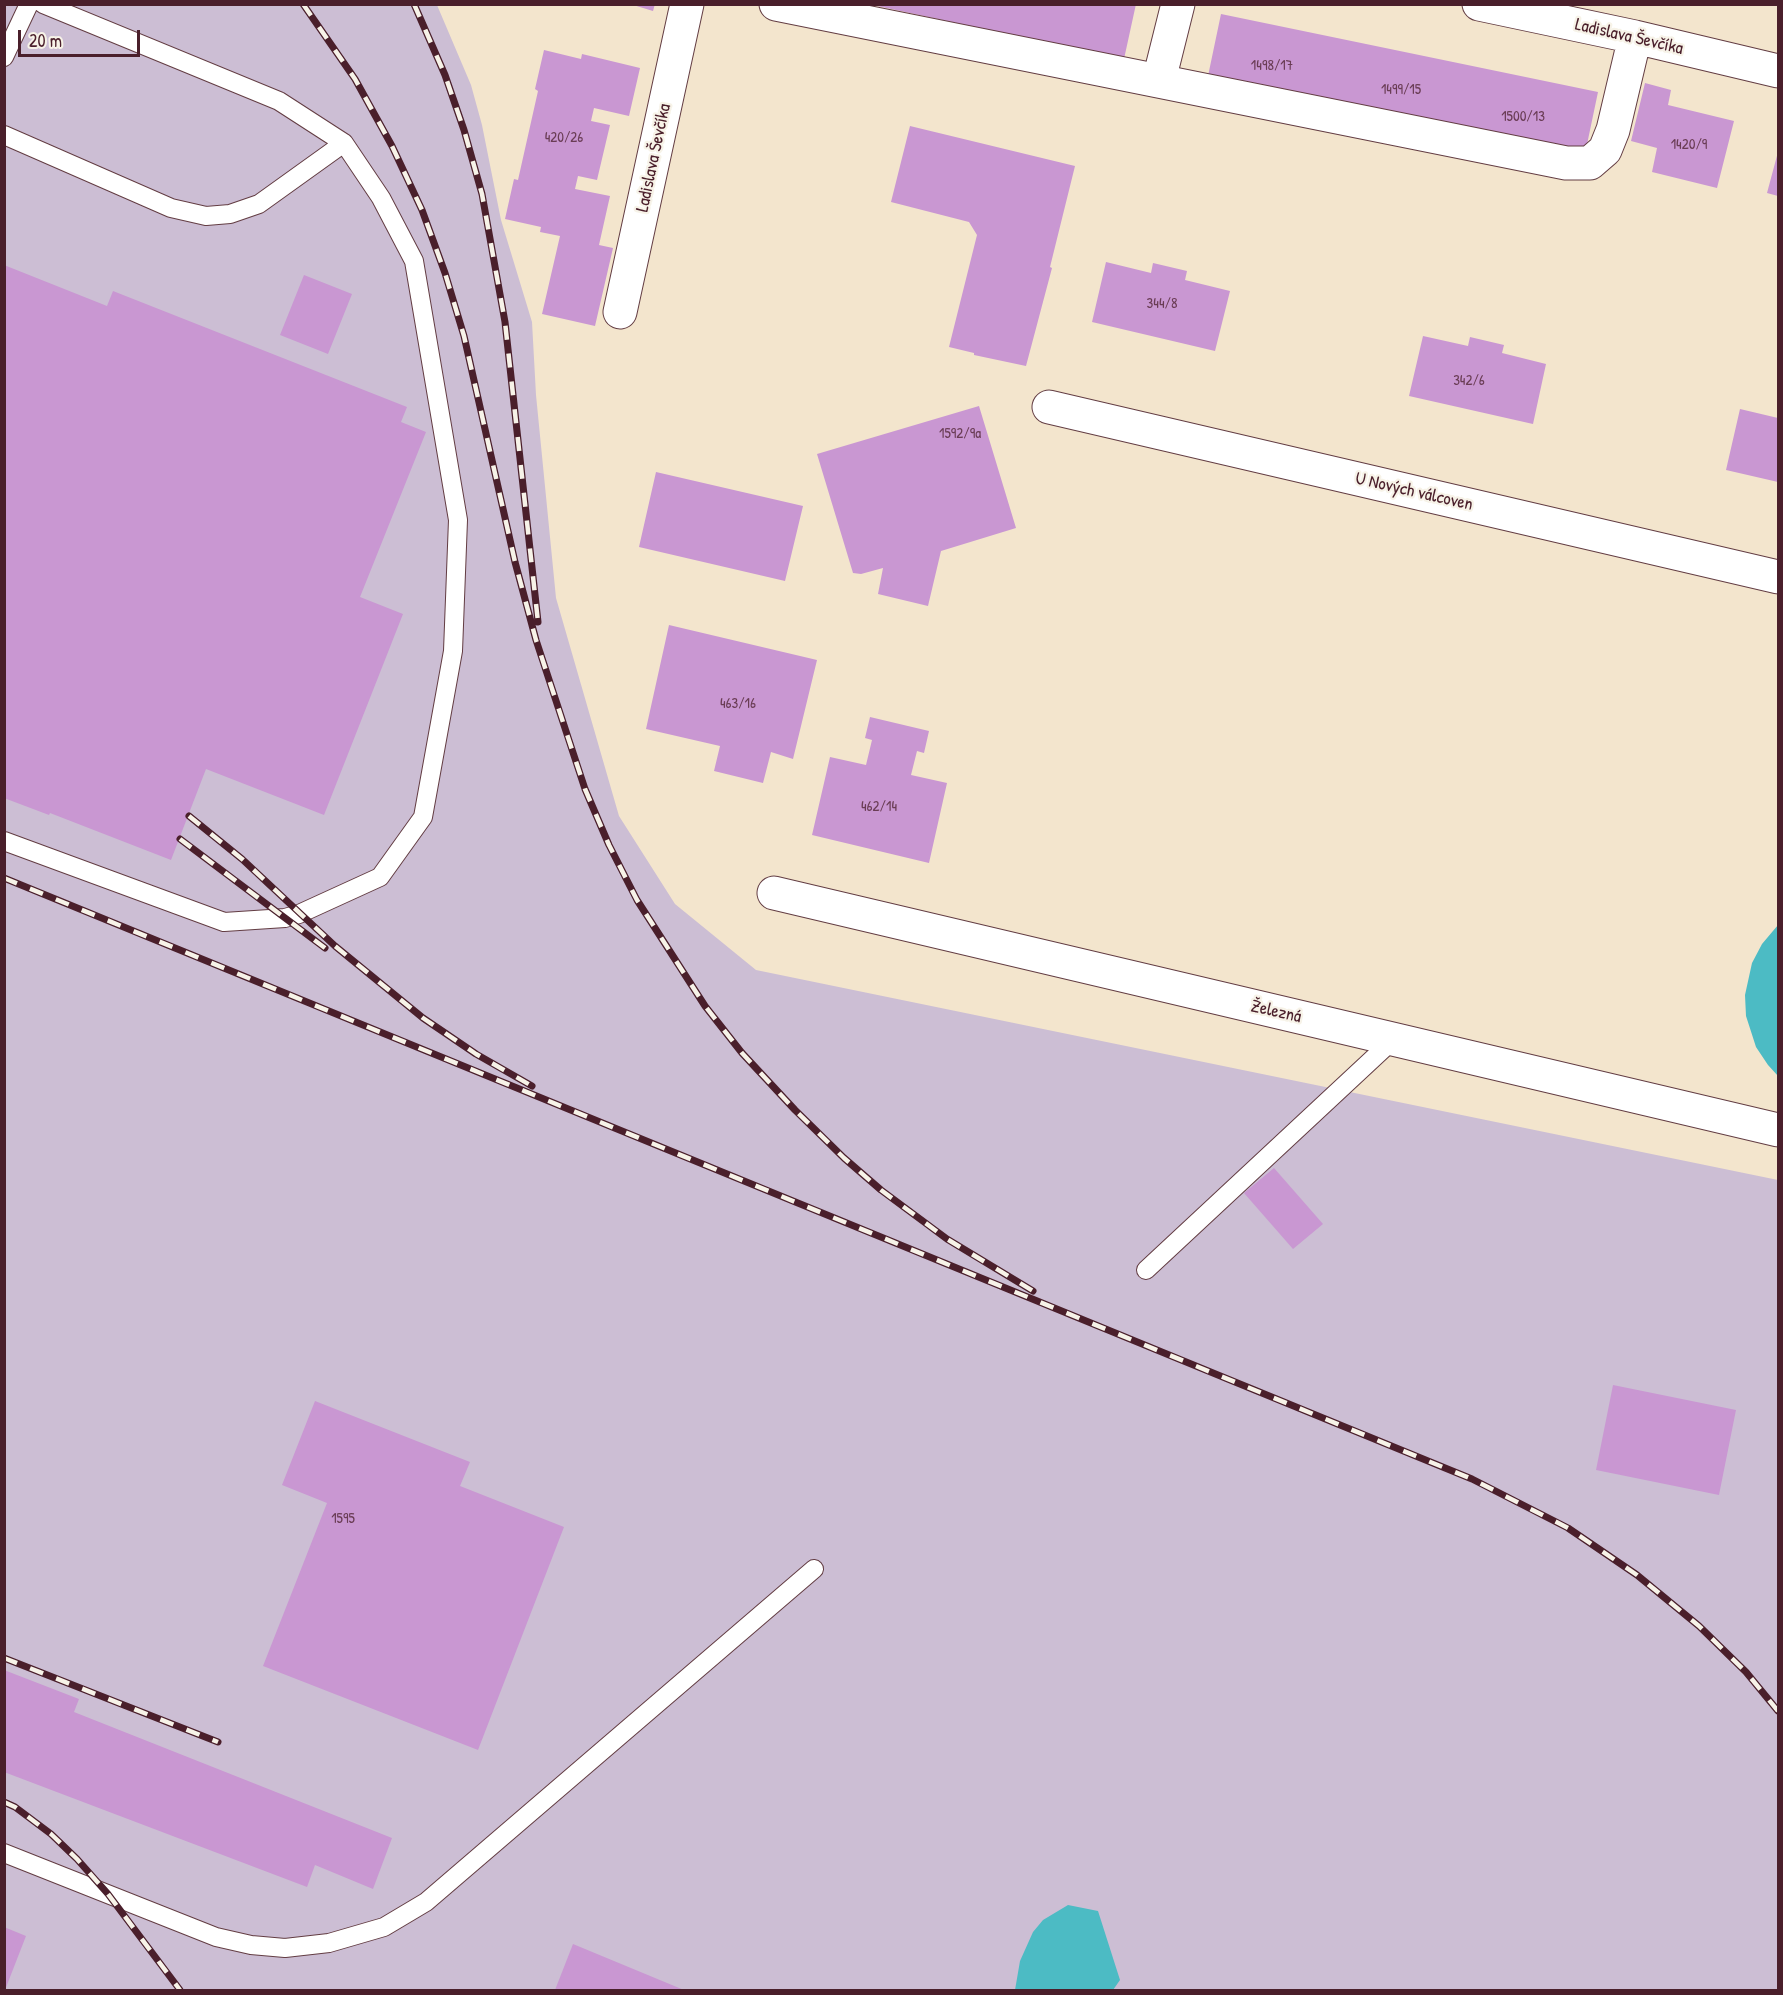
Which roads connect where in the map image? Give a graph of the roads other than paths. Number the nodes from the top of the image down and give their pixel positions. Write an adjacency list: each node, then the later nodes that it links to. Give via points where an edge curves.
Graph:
1 (29, 4): 8 (lane)
2 (43, 4): 12 (lane, via 279,101)
3 (687, 4): 13 (street, Ladislava Ševčíka)
4 (776, 4): 10 (street)
5 (1178, 4): 10 (street)
6 (1479, 4): 7 (street, Ladislava Ševčíka)
7 (1635, 37): 9 (street, Ladislava Ševčíka); 10 (street, via 1613,130 1605,150 1590,163 1566,164)
8 (4, 57)
9 (1779, 71)
10 (1159, 80)
11 (4, 135): 12 (lane, via 171,208 206,216 230,214 259,204)
12 (344, 143): 16 (lane, via 381,198 414,261 458,520 453,651 423,817 380,877 299,914 224,922)
13 (620, 312)
14 (1049, 407): 15 (street, U Nových válcoven)
15 (1779, 577)
16 (4, 841)
17 (774, 894): 18 (street, Železná)
18 (1394, 1039): 19 (street, Železná); 20 (lane)
19 (1779, 1130)
20 (1146, 1270)
21 (814, 1569): 22 (lane, via 426,1902 384,1927 329,1943 285,1948 251,1945 216,1937)
22 (4, 1853)

